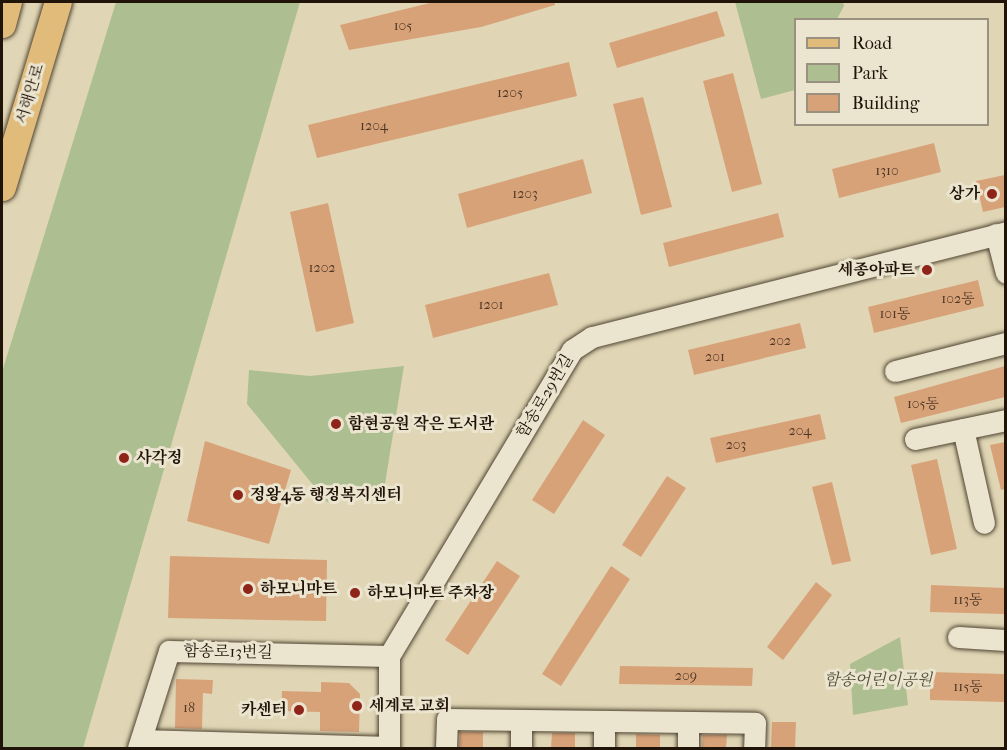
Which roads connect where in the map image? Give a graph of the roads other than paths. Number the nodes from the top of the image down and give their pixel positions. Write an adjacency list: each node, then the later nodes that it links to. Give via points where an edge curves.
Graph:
1 (8, 2): 3 (main road)
2 (58, 2): 4 (main road, 서해안로)
3 (2, 24)
4 (2, 187)
5 (1001, 233): 6 (street); 15 (street, 함송로29번길, via 592,337 572,350)
6 (1005, 273)
7 (1005, 344): 8 (street)
8 (895, 371)
9 (1005, 420): 10 (street)
10 (963, 429): 11 (street); 12 (street)
11 (915, 439)
12 (984, 524)
13 (958, 637): 14 (street)
14 (1005, 640)
15 (389, 656): 19 (street, 함송로13번길, via 169,651); 21 (street)
16 (521, 720): 17 (street); 22 (street, via 447,719); 23 (street)
17 (604, 721): 18 (street); 24 (street)
18 (688, 722): 25 (street); 26 (street, via 755,723)
19 (140, 744): 20 (street)
20 (284, 746): 21 (street)
21 (389, 748)
22 (446, 748)
23 (521, 748)
24 (604, 748)
25 (688, 748)
26 (754, 748)

